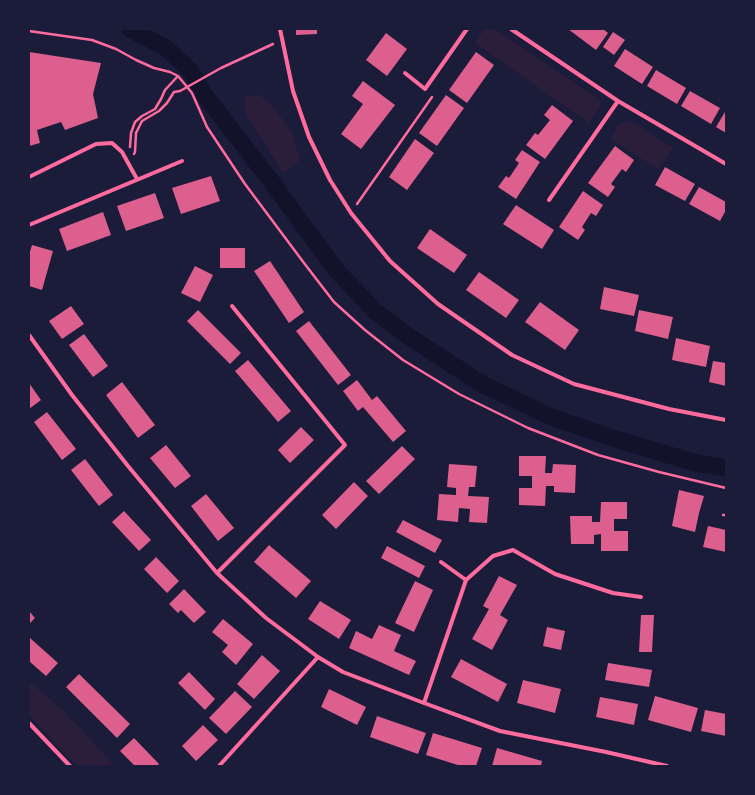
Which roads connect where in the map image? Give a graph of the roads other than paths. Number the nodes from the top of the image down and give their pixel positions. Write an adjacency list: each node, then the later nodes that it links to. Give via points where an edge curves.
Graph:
1 (280, 29): 14 (street, via 293,91 309,137 330,180 351,213 390,261 438,304 512,355 574,384 669,409)
2 (467, 29): 4 (street, via 424,88)
3 (511, 29): 5 (street)
4 (405, 73)
5 (618, 101): 7 (street); 10 (street)
6 (182, 161): 9 (street)
7 (726, 164)
8 (29, 177): 9 (street, via 96,144 112,143 122,152)
9 (137, 180): 11 (street)
10 (549, 200)
11 (29, 225)
12 (232, 306): 16 (street, via 345,445)
13 (29, 335): 16 (street, via 72,396)
14 (726, 420)
15 (441, 562): 17 (street)
16 (216, 573): 19 (street, via 266,618)
17 (466, 580): 18 (street, via 493,556 513,550 555,574 613,593); 20 (street)
18 (641, 597)
19 (318, 657): 20 (street, via 343,672); 23 (street)
20 (424, 703): 24 (street, via 500,731)
21 (29, 723): 22 (street)
22 (70, 766)
23 (219, 766)
24 (667, 766)

